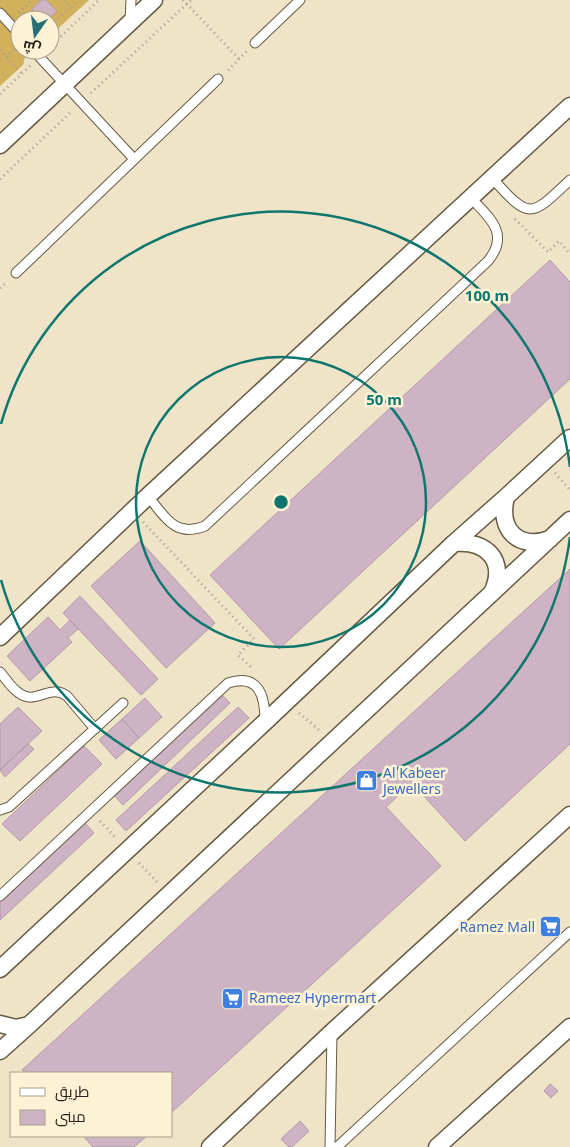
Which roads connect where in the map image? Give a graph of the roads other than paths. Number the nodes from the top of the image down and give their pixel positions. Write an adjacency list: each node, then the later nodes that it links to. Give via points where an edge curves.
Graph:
1 (131, 0): 5 (lane)
2 (154, 0): 5 (street)
3 (300, 0): 7 (lane)
4 (0, 12): 6 (lane)
5 (130, 23): 10 (street)
6 (10, 24)
7 (255, 43)
8 (43, 60): 10 (lane)
9 (218, 79): 14 (lane)
10 (65, 84): 12 (street); 14 (lane)
11 (570, 106): 15 (street)
12 (6, 134): 13 (street)
13 (0, 145)
14 (134, 159): 18 (lane)
15 (492, 178): 16 (lane, via 514,203 529,209 545,204); 17 (street)
16 (570, 180)
17 (471, 198): 20 (street); 20 (lane, via 497,229 495,252 205,526 196,530 176,527)
18 (16, 273)
19 (570, 438): 21 (street)
20 (148, 496): 26 (street)
21 (506, 498): 23 (street, via 502,511 505,524 513,535 538,543); 24 (street)
22 (570, 520): 23 (street)
23 (550, 538): 25 (street)
24 (454, 543): 25 (street, via 468,542 481,546 491,555 497,568 497,582); 29 (street)
25 (491, 595): 37 (street)
26 (0, 637)
27 (0, 672): 30 (lane, via 24,696 62,692)
28 (123, 703): 30 (lane)
29 (266, 722): 33 (lane, via 265,703 256,686 248,681 228,683); 35 (street)
30 (95, 729): 31 (lane)
31 (4, 809)
32 (570, 815): 39 (street)
33 (0, 896)
34 (570, 932): 43 (lane)
35 (0, 969)
36 (0, 1024): 37 (street, via 16,1028)
37 (29, 1025): 40 (street)
38 (570, 1027): 44 (street)
39 (332, 1032): 41 (street); 42 (lane)
40 (0, 1051)
41 (210, 1147)
42 (330, 1147)
43 (337, 1147)
44 (437, 1147)

